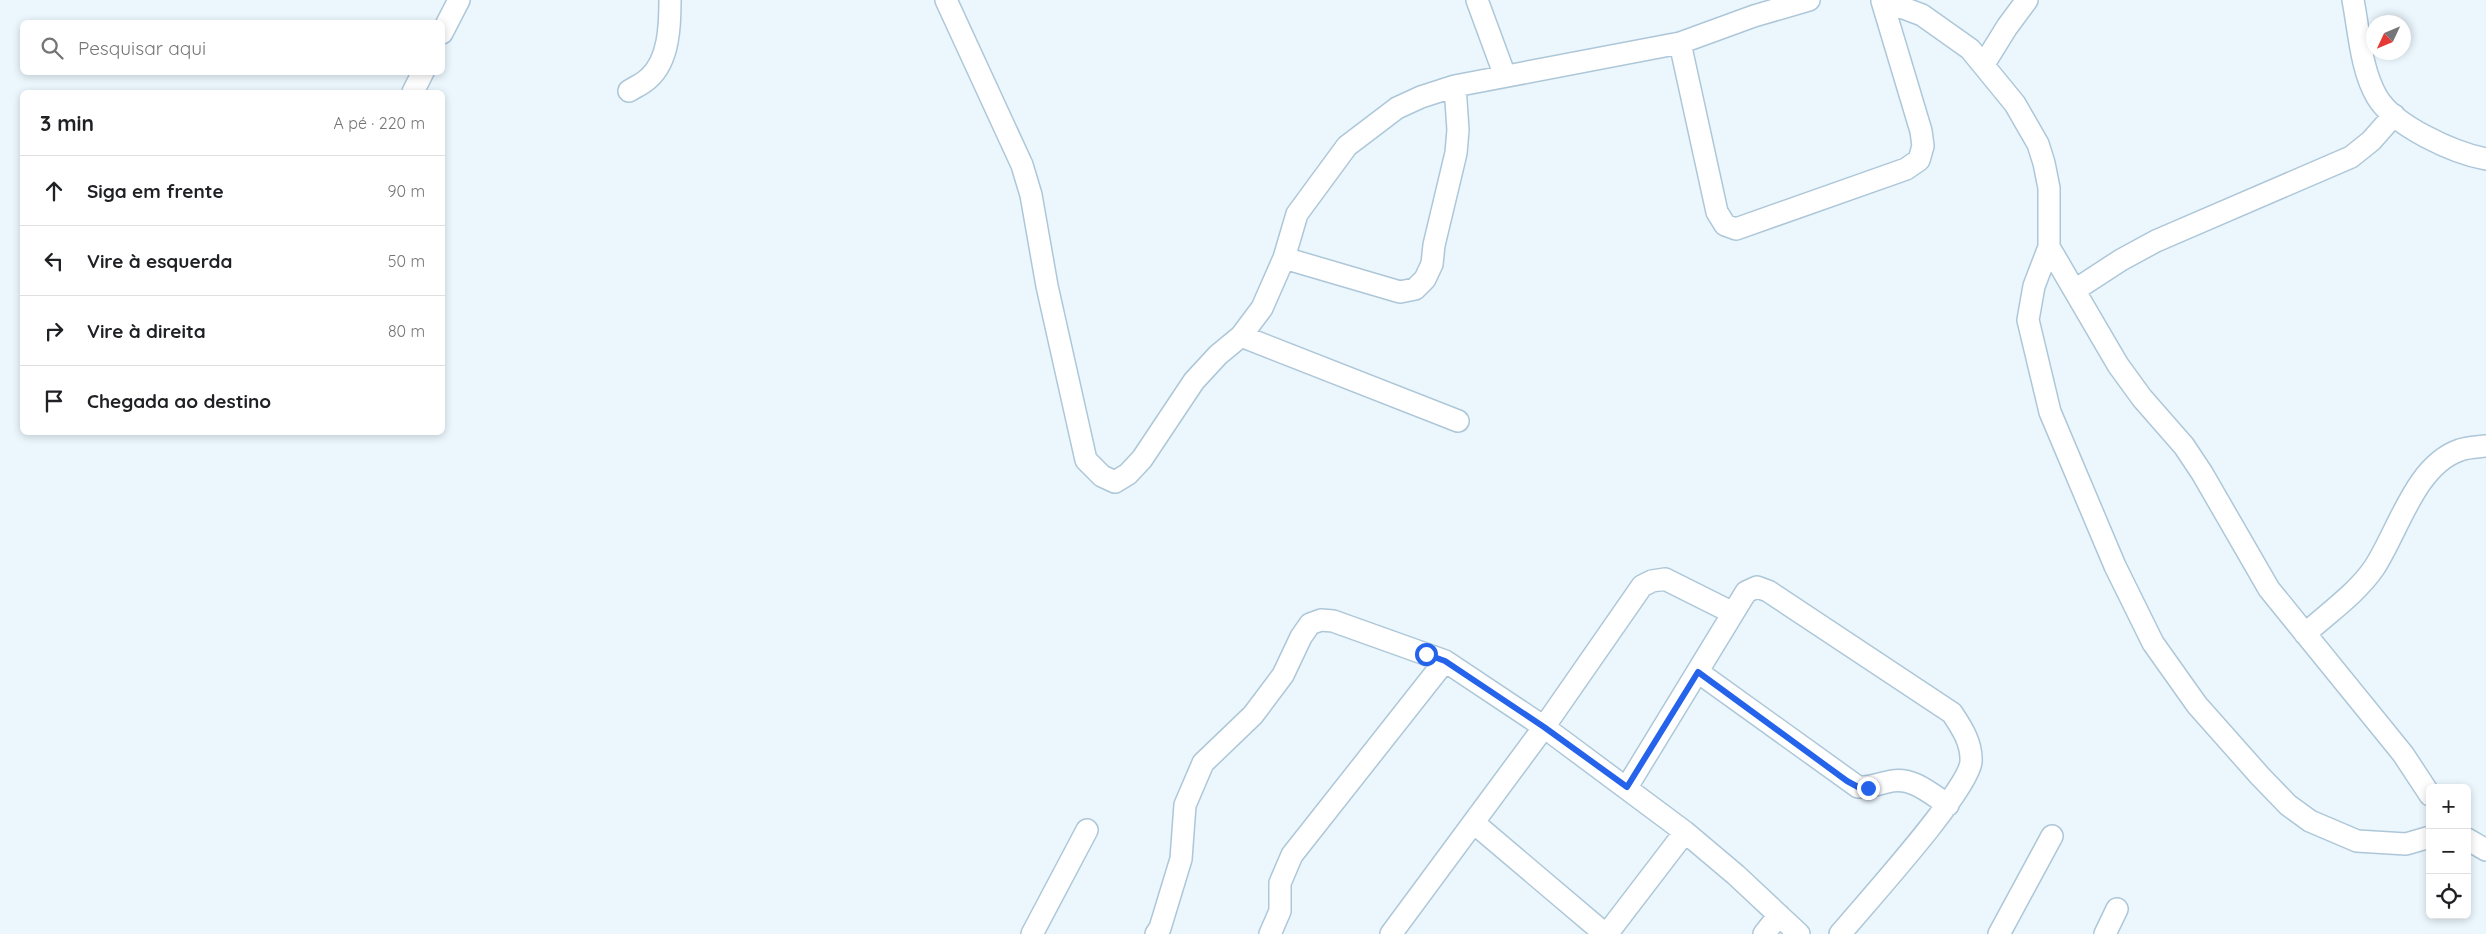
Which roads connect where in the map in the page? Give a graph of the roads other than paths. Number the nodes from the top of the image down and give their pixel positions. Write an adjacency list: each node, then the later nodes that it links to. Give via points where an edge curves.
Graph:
1 (459, 0): 9 (street)
2 (670, 0): 16 (street, via 669,28 659,66 649,79)
3 (946, 0): 22 (street, via 1022,165 1086,460 1102,476 1115,482 1128,474 1142,459 1205,368)
4 (1477, 0): 13 (street)
5 (1809, 0): 10 (street)
6 (1882, 0): 10 (street, via 1921,131 1919,160 1906,169 1736,229 1725,225 1717,212); 11 (street, via 1922,16 1970,49)
7 (2027, 0): 11 (street)
8 (2353, 0): 17 (street, via 2369,79 2378,98)
9 (445, 27)
10 (1680, 43): 13 (street)
11 (1984, 64): 19 (street, via 2015,104 2038,144 2048,188)
12 (422, 75): 15 (street)
13 (1505, 76): 14 (street)
14 (1456, 86): 20 (street, via 1397,108 1348,146 1297,214); 20 (street, via 1456,153 1432,264 1416,289 1400,292)
15 (414, 90)
16 (629, 91)
17 (2394, 115): 18 (street, via 2426,137); 21 (street, via 2371,141 2351,156 2156,241)
18 (2486, 159)
19 (2049, 247): 21 (street); 37 (street, via 2034,286 2028,320 2050,412 2114,566 2153,643 2196,705 2260,776 2310,821 2357,841 2406,844)
20 (1284, 258): 22 (street, via 1262,308)
21 (2076, 290): 26 (street, via 2118,365 2184,446 2269,589)
22 (1240, 336): 23 (street)
23 (1458, 421)
24 (2486, 446): 26 (street, via 2460,450 2441,460 2423,478 2373,569 2359,586)
25 (1733, 613): 28 (street); 29 (street, via 1665,579 1642,586); 32 (street, via 1746,592 1757,587 1768,591 1952,713 1969,743 1971,762 1967,777)
26 (2305, 634): 31 (street, via 2403,754)
27 (1445, 661): 29 (street); 43 (street, via 1333,621 1321,620 1310,624 1283,675 1253,716 1203,763 1185,805 1181,859); 44 (street, via 1292,855 1280,883 1280,911)
28 (1698, 672): 30 (street); 32 (street, via 1858,787 1868,788 1900,780 1915,784)
29 (1544, 727): 30 (street); 33 (street)
30 (1627, 787): 35 (street)
31 (2426, 790)
32 (1948, 805): 49 (street)
33 (1474, 823): 45 (street); 46 (street)
34 (1088, 830): 42 (street)
35 (1685, 832): 41 (street); 46 (street)
36 (2052, 836): 50 (street)
37 (2426, 838)
38 (2471, 841): 39 (street)
39 (2486, 850)
40 (2117, 909): 51 (street)
41 (1779, 914): 47 (street); 48 (street)
42 (1032, 934)
43 (1156, 934)
44 (1270, 934)
45 (1391, 934)
46 (1606, 934)
47 (1764, 934)
48 (1799, 934)
49 (1840, 934)
50 (1999, 934)
51 (2105, 934)

